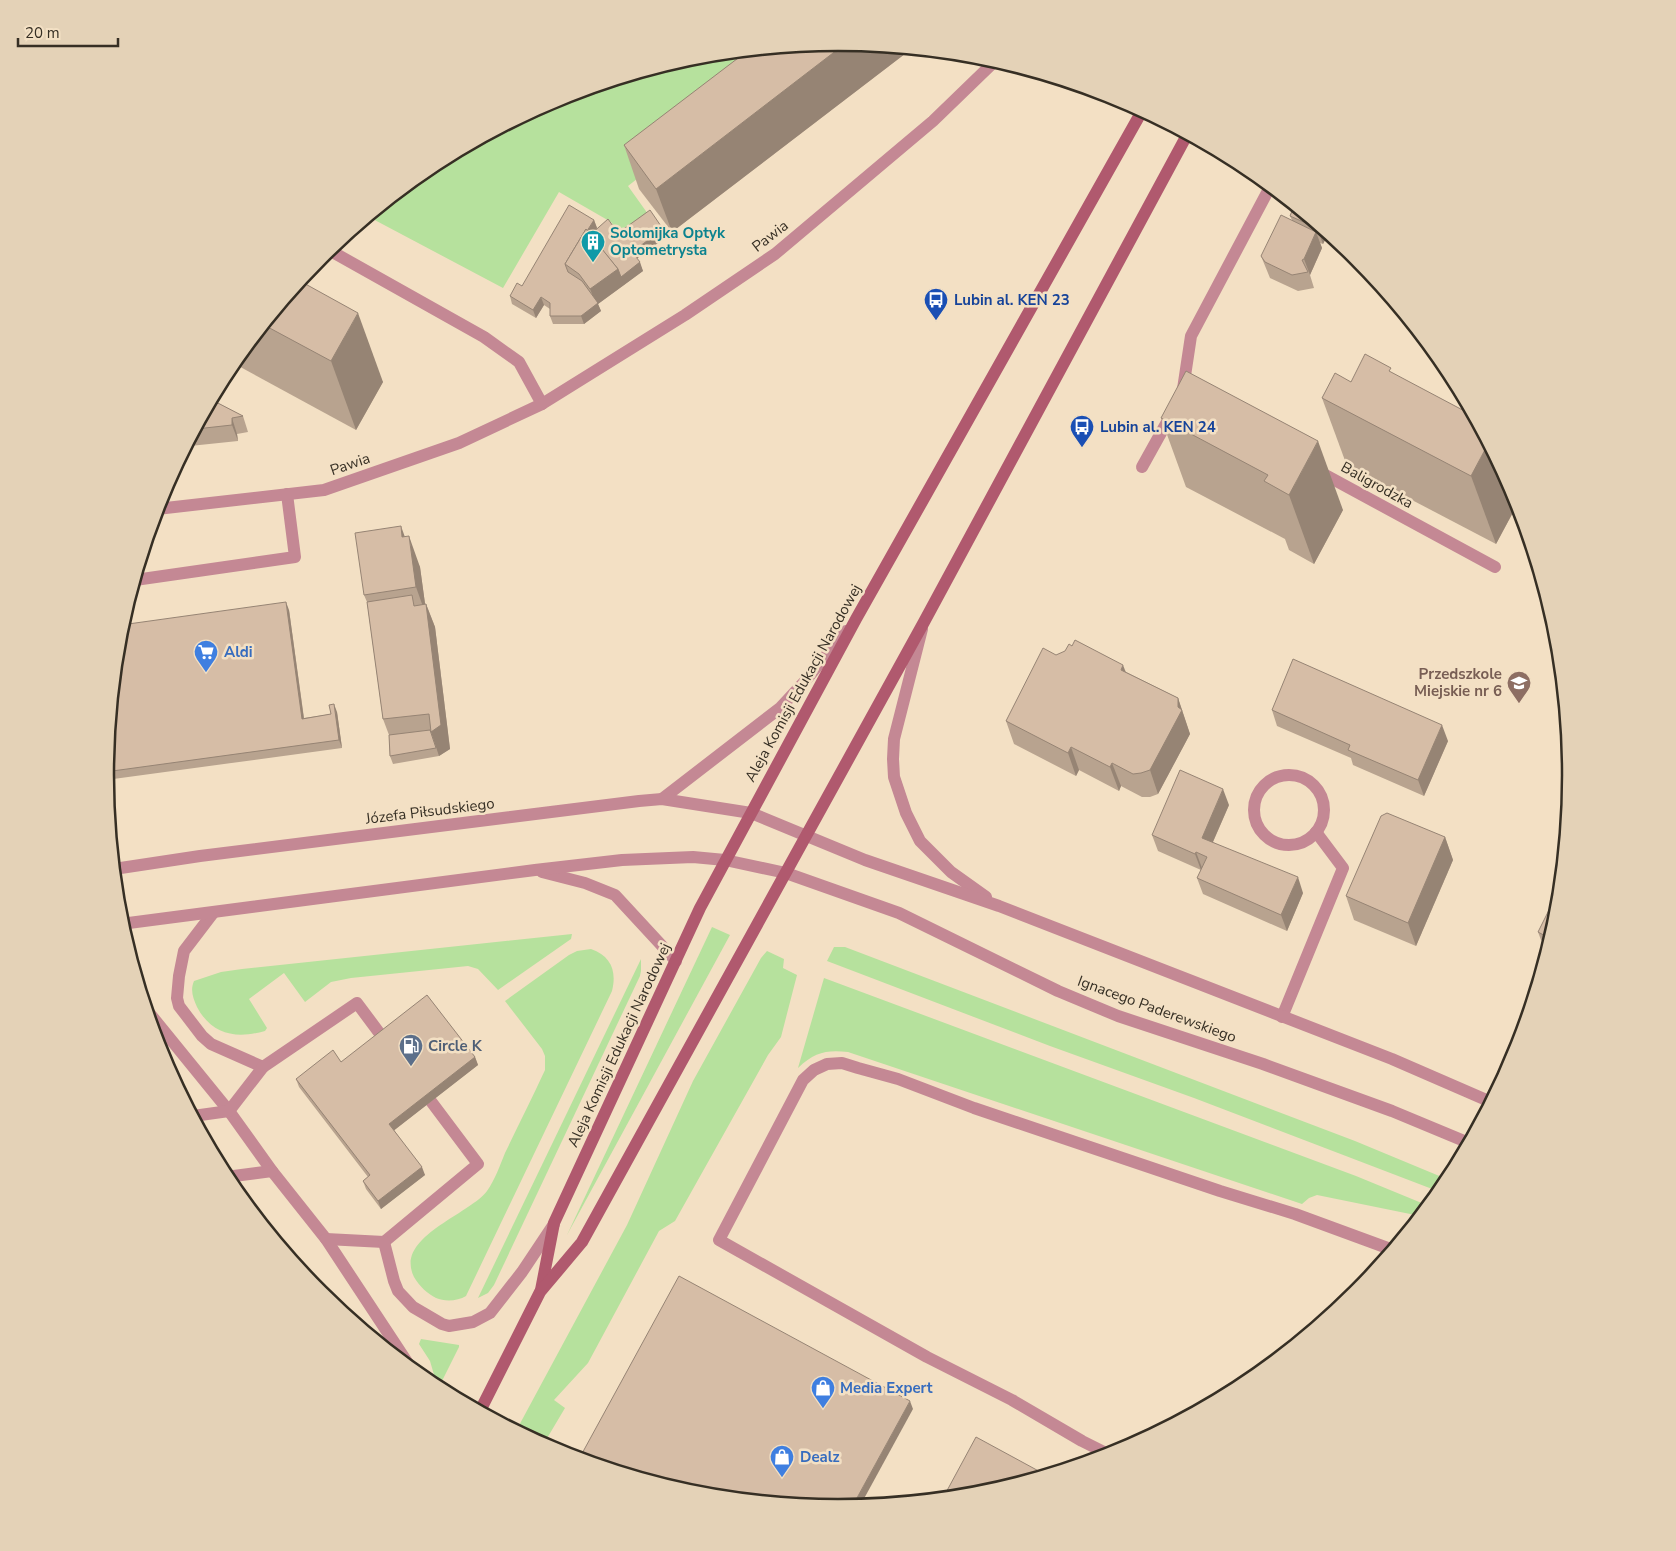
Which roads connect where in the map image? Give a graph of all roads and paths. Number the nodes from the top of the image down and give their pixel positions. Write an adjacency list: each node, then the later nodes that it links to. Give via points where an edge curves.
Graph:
1 (989, 67): 6 (street, Pawia, via 933,121 776,254)
2 (1139, 117): 13 (main road, Aleja Komisji Edukacji Narodowej)
3 (1184, 140): 14 (main road, Aleja Komisji Edukacji Narodowej)
4 (1267, 192): 8 (street, via 1191,336 1185,398)
5 (336, 254): 6 (street, via 484,337 519,362)
6 (542, 404): 9 (street, Pawia, via 459,443 324,490)
7 (1309, 466): 11 (street, Baligrodzka)
8 (1142, 467)
9 (287, 494): 10 (street, Pawia); 12 (street, via 295,557)
10 (165, 508)
11 (1495, 567)
12 (141, 579)
13 (856, 619): 15 (street, via 780,708); 16 (main road, Aleja Komisji Edukacji Narodowej)
14 (924, 622): 18 (main road, Aleja Komisji Edukacji Narodowej); 23 (street, via 894,739 894,777 920,841 951,872)
15 (662, 799): 16 (street, Józefa Piłsudskiego); 20 (street, Józefa Piłsudskiego)
16 (750, 813): 18 (street); 19 (main road, Aleja Komisji Edukacji Narodowej)
17 (1316, 832): 17 (street, via 1324,811 1317,788 1304,778 1287,775 1266,783 1259,792 1254,814 1264,834 1284,845 1307,840); 27 (street, via 1343,868)
18 (806, 836): 22 (main road, Aleja Komisji Edukacji Narodowej); 23 (street)
19 (725, 860): 21 (street, via 644,858); 22 (street, Ignacego Paderewskiego); 26 (main road, Aleja Komisji Edukacji Narodowej)
20 (120, 868)
21 (535, 870): 24 (street); 26 (street, via 585,883 615,895)
22 (786, 873): 35 (street, Ignacego Paderewskiego, via 900,913 1058,991 1118,1016 1263,1064); 42 (main road, Aleja Komisji Edukacji Narodowej, via 582,1242)
23 (999, 906): 27 (street)
24 (213, 913): 25 (street); 30 (street, via 184,951 177,998 179,1006 210,1044)
25 (129, 923)
26 (676, 961): 38 (main road, Aleja Komisji Edukacji Narodowej)
27 (1282, 1017): 32 (street)
28 (158, 1024): 33 (street)
29 (397, 1057): 30 (street, via 357,1003)
30 (263, 1067): 33 (street)
31 (415, 1080): 40 (street, via 478,1164)
32 (1486, 1100)
33 (228, 1112): 34 (street); 36 (street)
34 (199, 1115)
35 (1463, 1141)
36 (272, 1171): 37 (street); 39 (street)
37 (235, 1177)
38 (554, 1223): 40 (street, via 490,1313 473,1322 449,1326 413,1307 401,1295 394,1282); 42 (main road, Aleja Komisji Edukacji Narodowej)
39 (326, 1239): 40 (street); 43 (street)
40 (384, 1242)
41 (1387, 1248): 45 (street, via 1295,1214 974,1108 898,1079 842,1064 827,1064 814,1070 803,1080 719,1240)
42 (540, 1292): 44 (main road, Aleja Komisji Edukacji Narodowej)
43 (401, 1353)
44 (482, 1406)
45 (1101, 1450)

